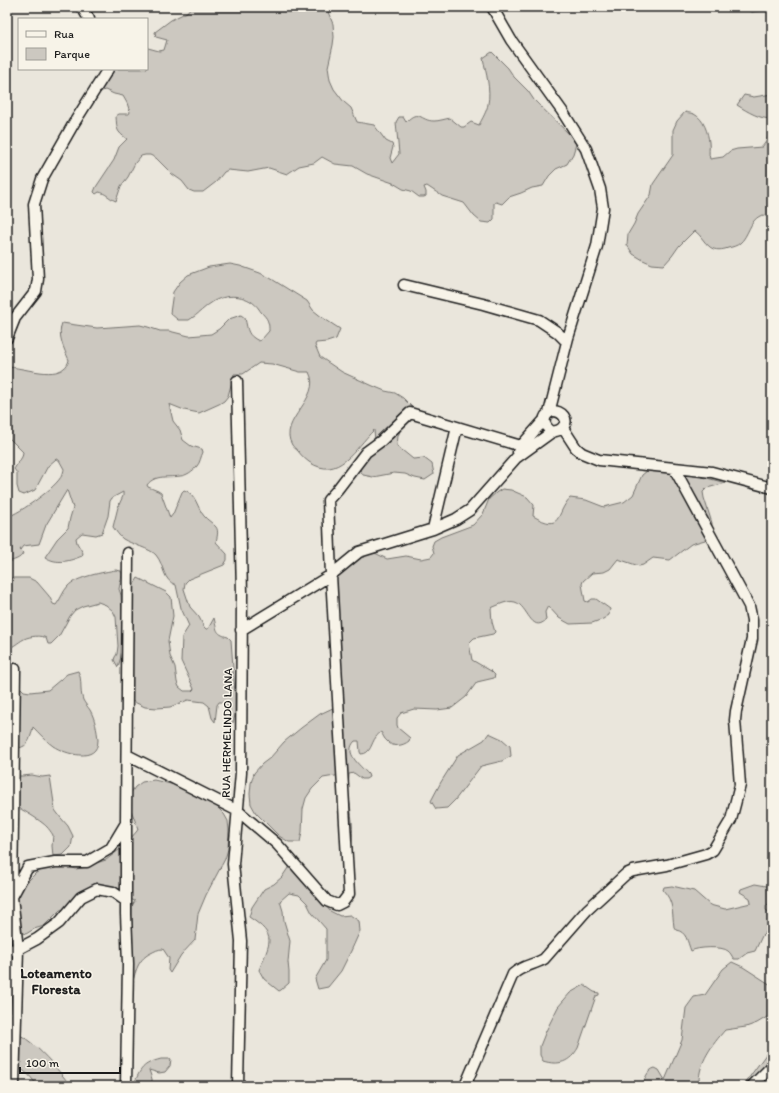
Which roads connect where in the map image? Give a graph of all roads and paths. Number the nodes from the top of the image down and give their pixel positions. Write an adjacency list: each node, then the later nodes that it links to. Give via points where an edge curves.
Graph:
1 (82, 7): 3 (street)
2 (492, 7): 7 (street, via 511,40 586,149 600,189 603,208 597,246)
3 (88, 18)
4 (107, 70): 6 (street, via 42,180 34,204 38,279 36,291 15,318)
5 (404, 285): 7 (street, via 539,320)
6 (7, 338)
7 (567, 342): 9 (street)
8 (237, 381): 21 (street, RUA HERMELINDO LANA)
9 (556, 384): 10 (street); 11 (street)
10 (560, 412): 11 (street, via 554,411); 13 (street, via 565,422)
11 (547, 416): 13 (street, via 545,426); 14 (street)
12 (457, 427): 14 (street); 18 (street); 20 (street, via 410,413 366,452 328,500)
13 (557, 430): 15 (street); 16 (street, via 582,453 599,460)
14 (521, 446): 15 (street)
15 (516, 458): 18 (street, via 470,510)
16 (674, 468): 17 (street, via 712,472); 34 (street, via 749,606 752,620 752,639 735,720 740,785 731,820 713,850 706,854 626,874 587,910 544,959 520,968 514,974)
17 (772, 488)
18 (433, 529): 20 (street, via 359,552)
19 (128, 553): 23 (street)
20 (331, 575): 21 (street); 24 (street, via 349,894 346,900 337,905 326,901 277,844)
21 (241, 630): 24 (street, RUA HERMELINDO LANA)
22 (15, 669): 26 (street)
23 (127, 755): 24 (street); 25 (street)
24 (238, 811): 33 (street, RUA HERMELINDO LANA, via 233,864 241,941)
25 (126, 823): 26 (street, via 111,848 87,862 55,862 28,867); 27 (street)
26 (10, 896): 28 (street)
27 (126, 901): 28 (street, via 113,892 97,889 82,897 59,923 37,939); 32 (street)
28 (18, 948): 29 (street); 31 (street)
29 (7, 950)
30 (772, 1066): 35 (street)
31 (14, 1086)
32 (126, 1086)
33 (238, 1086)
34 (465, 1086)
35 (752, 1086)

